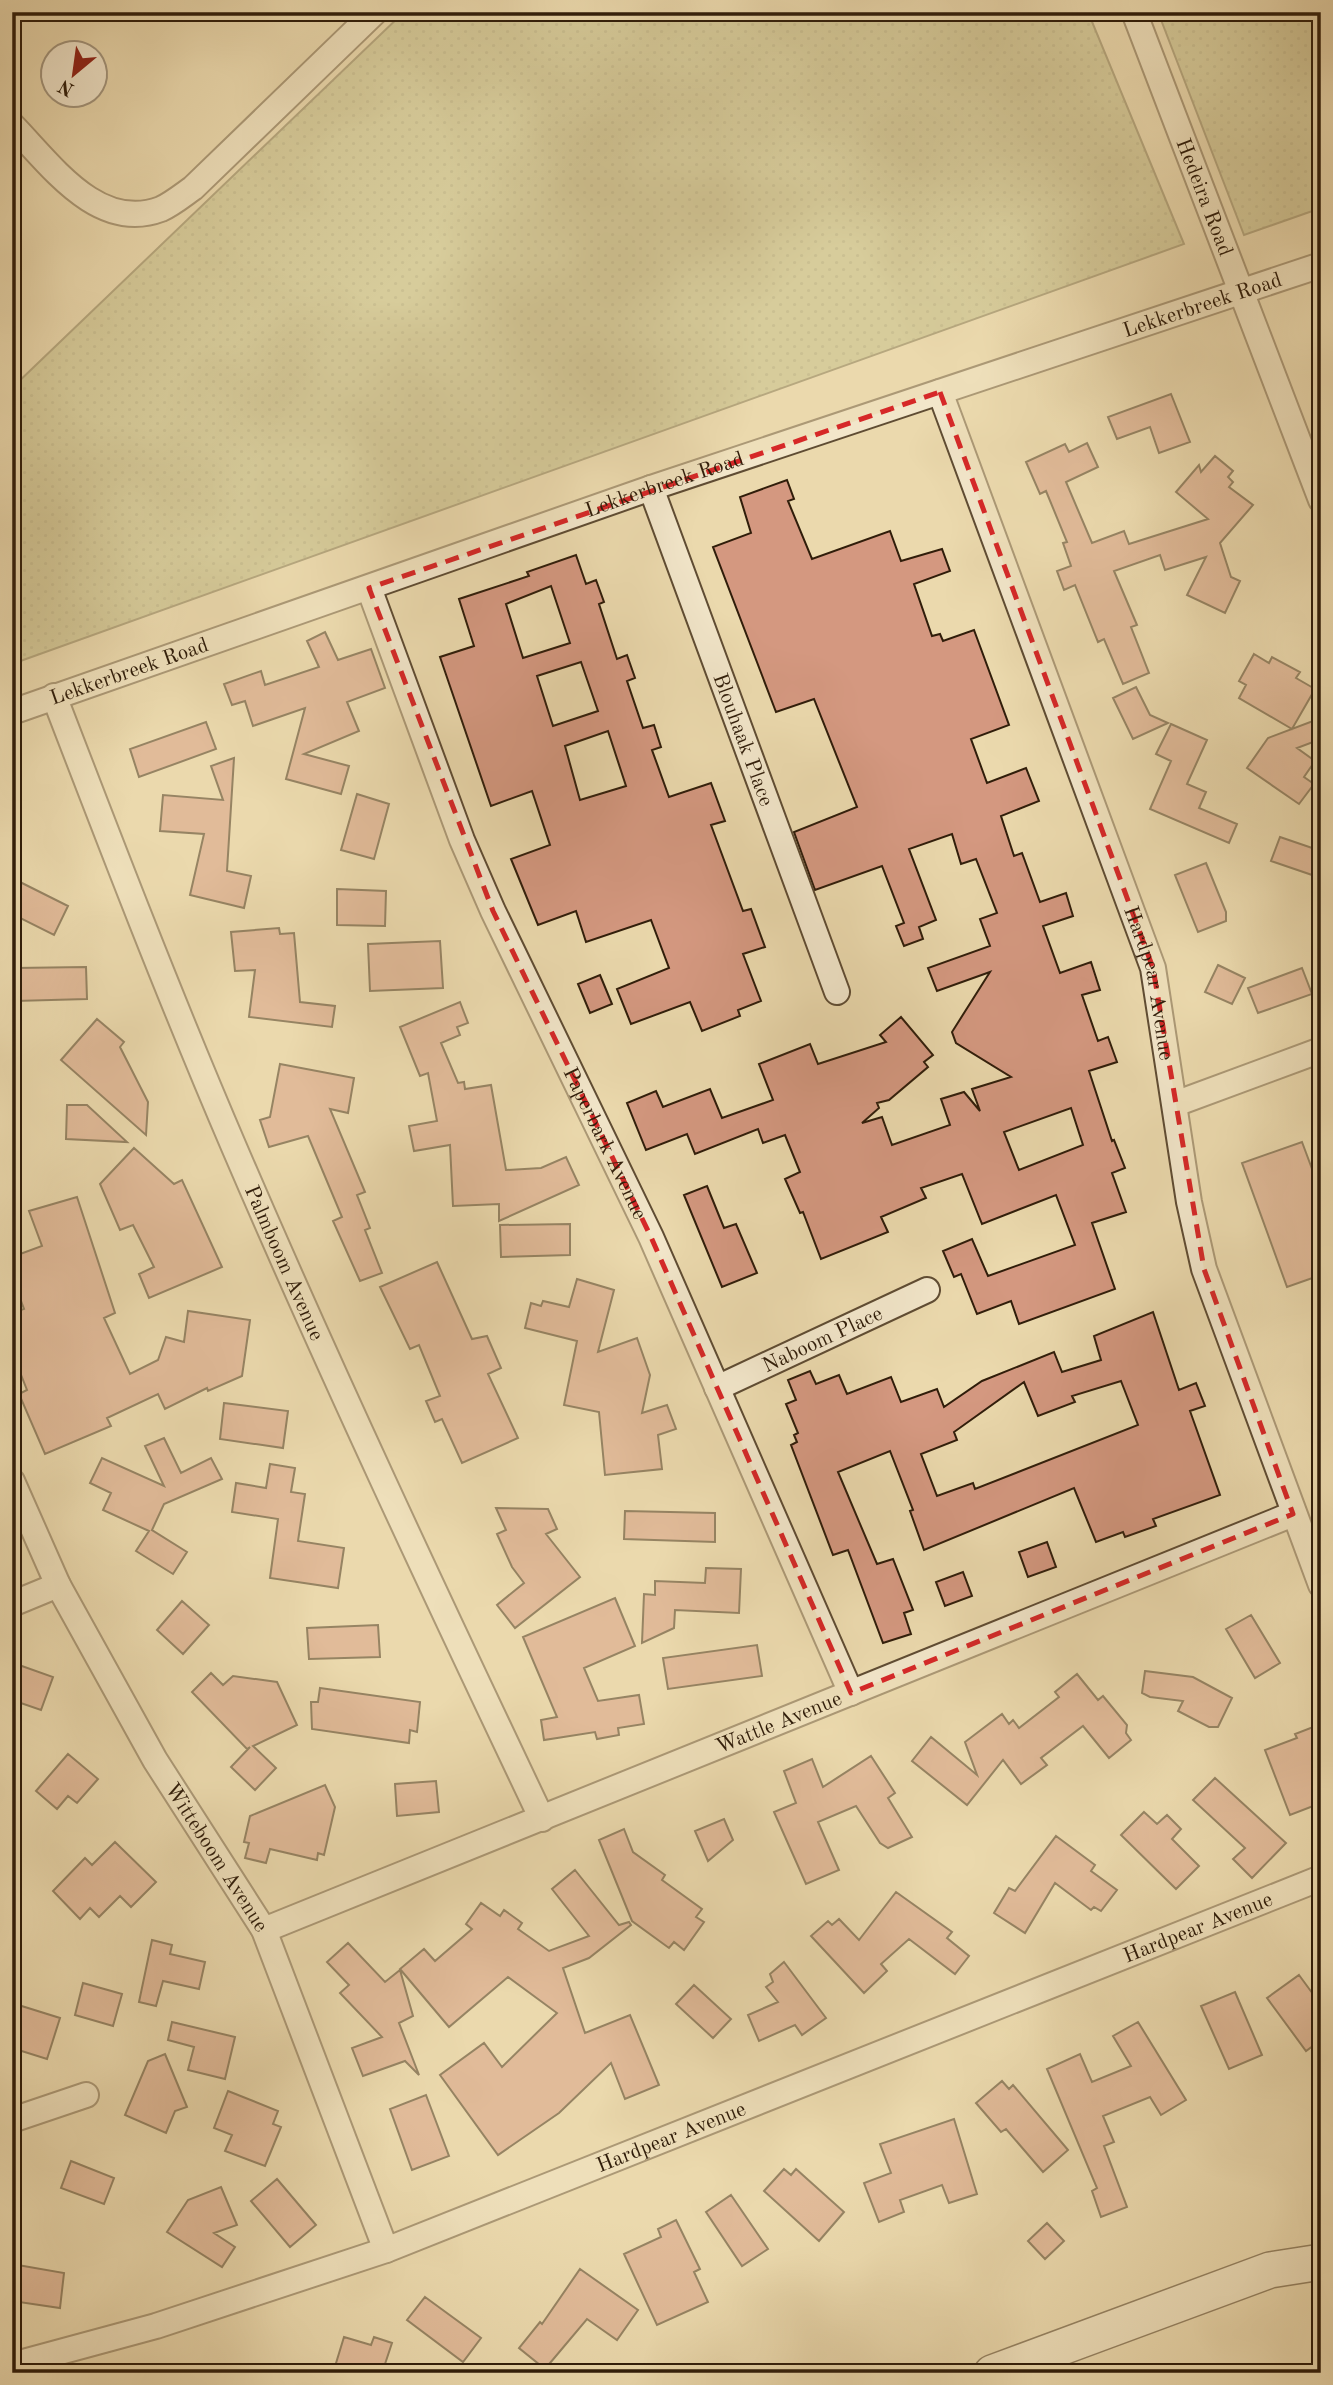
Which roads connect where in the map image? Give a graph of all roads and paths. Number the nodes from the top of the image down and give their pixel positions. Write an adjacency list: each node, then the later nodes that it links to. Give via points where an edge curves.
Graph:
1 (375, 12): 3 (street, via 193,188 163,208 137,215 103,208 76,191)
2 (1134, 12): 5 (street, Hedeira Road)
3 (12, 125)
4 (1321, 265): 5 (street, Lekkerbreek Road)
5 (1241, 293): 6 (street, Lekkerbreek Road); 8 (street, Hedeira Road)
6 (940, 392): 7 (street, Lekkerbreek Road); 14 (street, Hardpear Avenue, via 1153,968)
7 (651, 488): 9 (street, Lekkerbreek Road); 12 (street, Blouhaak Place)
8 (1321, 499)
9 (369, 588): 10 (street, Lekkerbreek Road); 16 (street, Paperbark Avenue, via 462,840 651,1237)
10 (54, 696): 11 (street, Lekkerbreek Road); 23 (street, Palmboom Avenue, via 234,1147 367,1449)
11 (12, 712)
12 (837, 992)
13 (1321, 1050): 14 (street)
14 (1175, 1104): 18 (street, Hardpear Avenue, via 1204,1269)
15 (927, 1290): 16 (street, Naboom Place)
16 (717, 1388): 22 (street, Paperbark Avenue)
17 (12, 1481): 20 (street, Witteboom Avenue)
18 (1293, 1514): 19 (street, Hardpear Avenue); 22 (street, Wattle Avenue)
19 (1321, 1585)
20 (58, 1586): 21 (street); 25 (street, Witteboom Avenue, via 155,1760)
21 (12, 1604)
22 (851, 1693): 23 (street, Wattle Avenue)
23 (541, 1819): 25 (street, Wattle Avenue)
24 (1321, 1878): 29 (street, Hardpear Avenue)
25 (264, 1930): 29 (street, Witteboom Avenue)
26 (86, 2095): 27 (street)
27 (12, 2120)
28 (1321, 2240): 31 (main road, via 1297,2250)
29 (386, 2250): 32 (street, Hardpear Avenue, via 156,2326)
30 (1321, 2262): 31 (main road)
31 (1270, 2270): 33 (main road)
32 (12, 2365)
33 (992, 2373)

